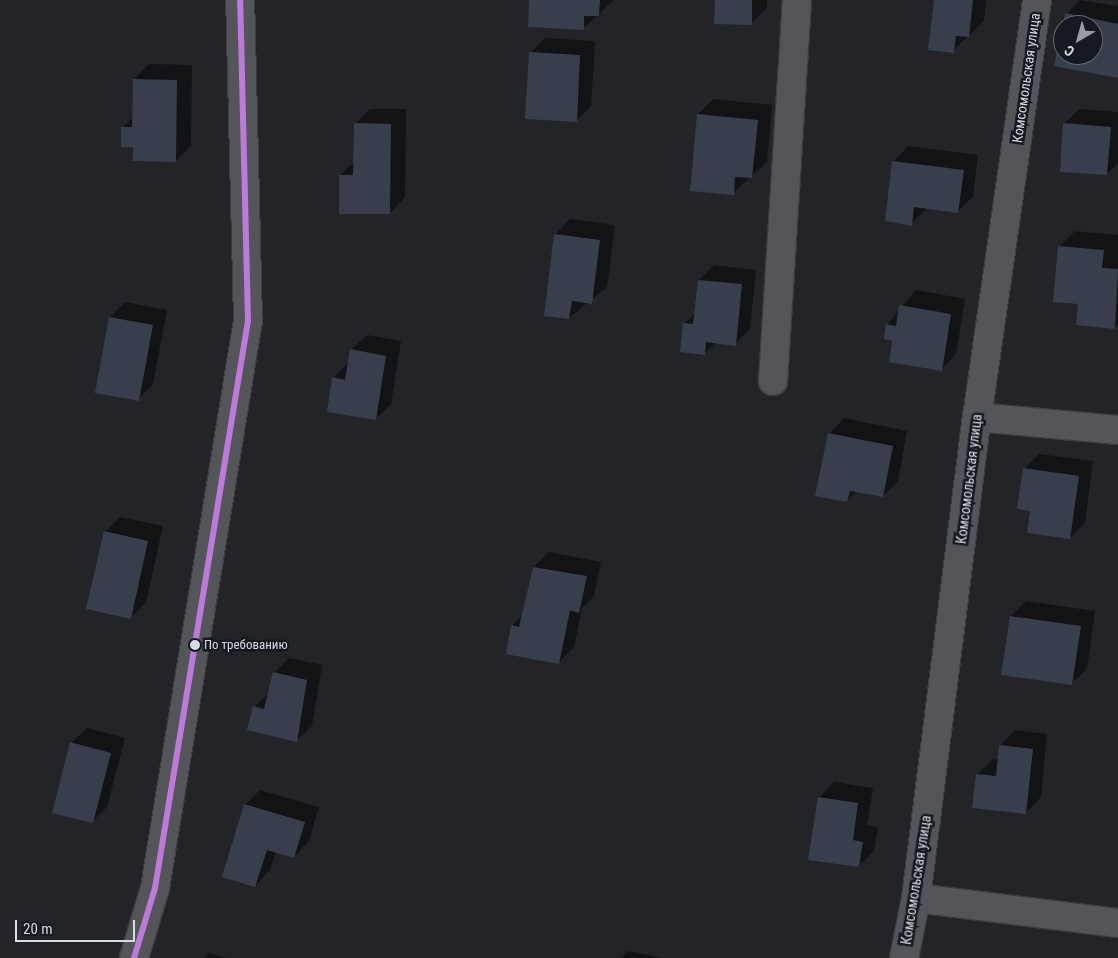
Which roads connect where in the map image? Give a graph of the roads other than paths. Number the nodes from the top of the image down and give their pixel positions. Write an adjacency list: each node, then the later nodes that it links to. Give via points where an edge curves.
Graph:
1 (240, 0): 9 (street, via 248,321 155,888)
2 (797, 0): 4 (street)
3 (1037, 0): 5 (street, Комсомольская улица)
4 (773, 381)
5 (977, 417): 6 (street); 7 (street, Комсомольская улица)
6 (1118, 430)
7 (916, 898): 8 (street); 10 (street, Комсомольская улица)
8 (1118, 924)
9 (134, 958)
10 (904, 958)

